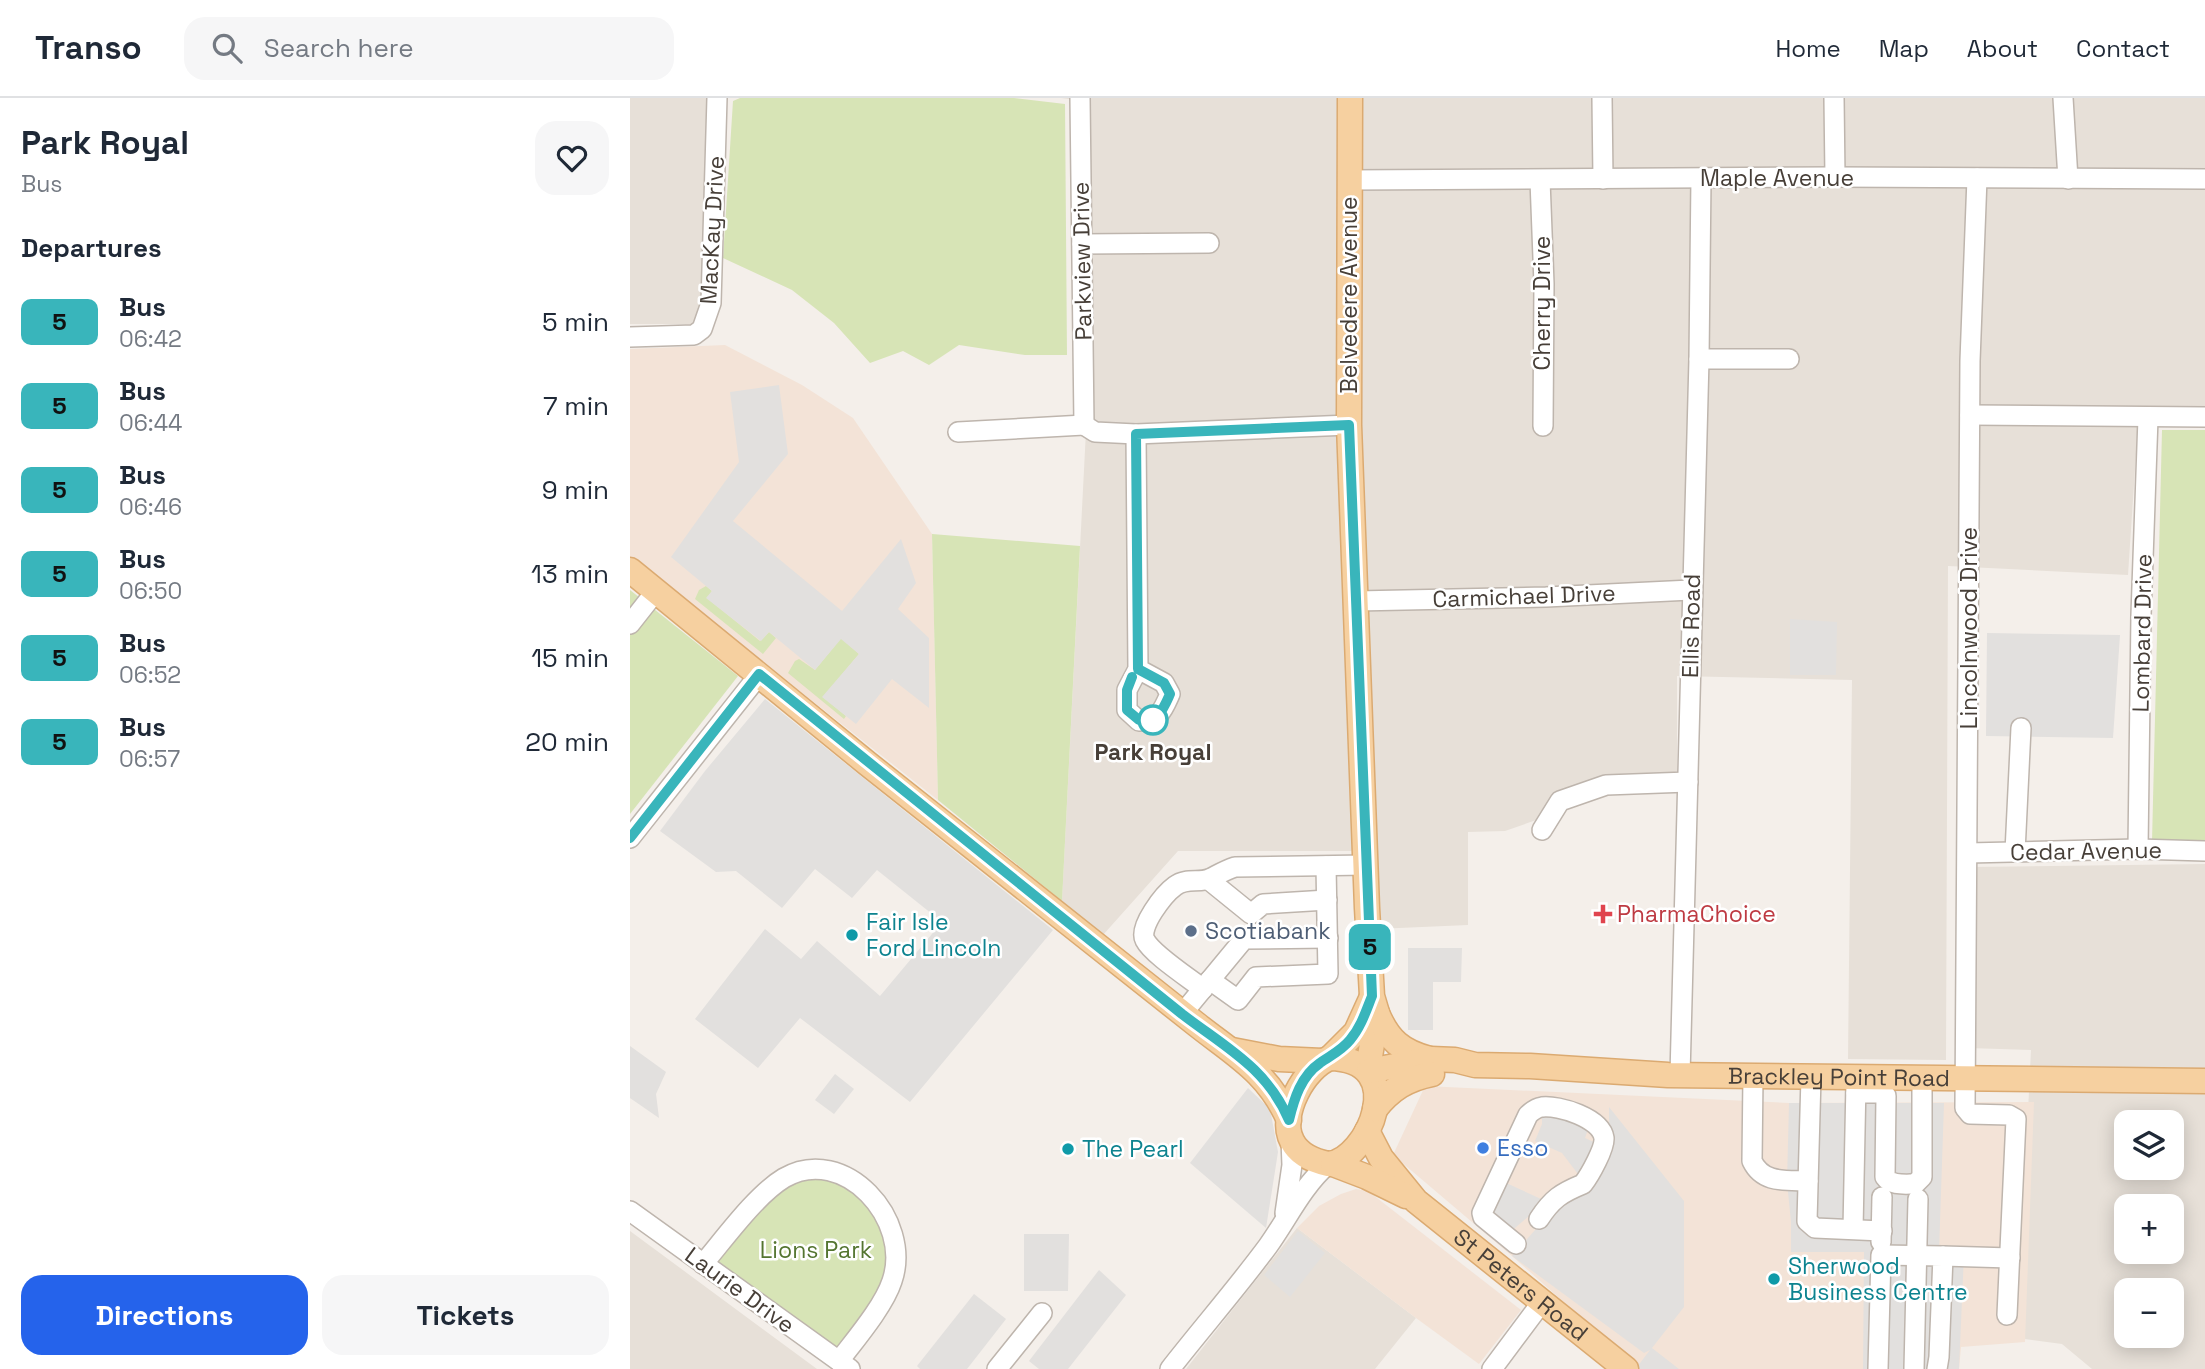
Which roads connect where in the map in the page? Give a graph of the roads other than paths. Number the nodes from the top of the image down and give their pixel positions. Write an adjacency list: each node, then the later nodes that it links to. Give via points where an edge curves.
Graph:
1 (717, 98): 17 (street, MacKay Drive, via 708,315 694,335)
2 (1080, 98): 16 (street, Parkview Drive)
3 (1350, 98): 13 (main road, Belvedere Avenue)
4 (1602, 98): 10 (street)
5 (1834, 98): 7 (street)
6 (2063, 98): 11 (street)
7 (1835, 177): 8 (street, Maple Avenue); 9 (street, Maple Avenue)
8 (1701, 178): 10 (street, Maple Avenue); 18 (street, Ellis Road)
9 (1977, 178): 11 (street, Maple Avenue); 20 (street, Lincolnwood Drive)
10 (1603, 179): 14 (street, Maple Avenue)
11 (2068, 179): 12 (street, Maple Avenue)
12 (2205, 179)
13 (1350, 180): 14 (street, Maple Avenue); 24 (main road, Belvedere Avenue)
14 (1540, 180): 25 (street, Cherry Drive)
15 (1209, 243): 16 (street)
16 (1082, 244): 23 (street, Parkview Drive)
17 (630, 337)
18 (1699, 359): 19 (street); 29 (street, Ellis Road)
19 (1789, 359)
20 (1970, 415): 22 (street); 42 (street, Lincolnwood Drive)
21 (2205, 417): 22 (street)
22 (2148, 418): 39 (street, Lombard Drive)
23 (1084, 425): 26 (street); 27 (street, via 1095,432)
24 (1349, 425): 27 (street); 31 (main road, Belvedere Avenue)
25 (1543, 426)
26 (958, 432)
27 (1136, 434): 33 (street)
28 (630, 570): 30 (main road)
29 (1691, 590): 31 (street, Carmichael Drive); 36 (street, Ellis Road)
30 (656, 591): 32 (street); 34 (main road)
31 (1356, 601): 43 (main road, Belvedere Avenue)
32 (630, 624)
33 (1138, 669)
34 (759, 674): 38 (street); 52 (main road)
35 (2021, 728): 41 (street)
36 (1688, 782): 37 (street, via 1606,785 1560,801); 58 (street, Ellis Road)
37 (1542, 830)
38 (630, 838)
39 (2138, 849): 40 (street, Cedar Avenue); 41 (street, Cedar Avenue)
40 (2205, 851)
41 (2015, 852): 42 (street, Cedar Avenue)
42 (1968, 853): 62 (street, Lincolnwood Drive)
43 (1366, 865): 44 (street); 51 (main road, Belvedere Avenue)
44 (1326, 866): 45 (street, via 1235,867); 46 (street)
45 (1209, 880): 47 (street); 50 (street, via 1188,880 1175,886 1143,932 1153,950)
46 (1327, 900): 47 (street, via 1263,904); 48 (street)
47 (1251, 914): 49 (street, via 1254,925)
48 (1328, 938): 49 (street); 50 (street, via 1328,974 1256,977 1238,1000)
49 (1244, 939): 50 (street)
50 (1206, 984): 52 (street)
51 (1375, 1004): 54 (main road, via 1392,1041); 55 (main road, Belvedere Avenue, via 1356,1032); 57 (main road, Belvedere Avenue)
52 (1182, 1014): 53 (main road)
53 (1231, 1049): 55 (main road, via 1279,1059); 66 (main road, via 1275,1092)
54 (1431, 1059): 56 (main road, Brackley Point Road); 57 (main road, Brackley Point Road)
55 (1326, 1060): 57 (main road, via 1346,1059); 66 (main road, via 1313,1069 1297,1092)
56 (1475, 1065): 58 (main road, Brackley Point Road); 65 (main road, Brackley Point Road, via 1401,1084)
57 (1368, 1070): 65 (main road, via 1375,1086)
58 (1680, 1075): 59 (main road, Brackley Point Road)
59 (1753, 1076): 60 (main road, Brackley Point Road); 68 (street, via 1752,1161 1756,1169 1772,1180)
60 (1811, 1077): 64 (main road, Brackley Point Road); 68 (street)
61 (1922, 1078): 62 (main road, Brackley Point Road); 64 (main road, Brackley Point Road); 64 (street, via 1922,1177 1915,1184 1892,1183 1885,1177 1886,1096)
62 (1966, 1079): 63 (main road, Brackley Point Road); 81 (street, Lincolnwood Drive, via 1966,1111 2017,1119)
63 (2205, 1081)
64 (1856, 1085): 75 (street)
65 (1371, 1119): 67 (main road, via 1358,1145); 71 (main road, St Peters Road, via 1381,1158)
66 (1290, 1130): 67 (main road, via 1308,1157); 74 (street, via 1291,1181)
67 (1331, 1164): 71 (main road, St Peters Road); 74 (street, via 1306,1186)
68 (1808, 1181): 75 (street, via 1810,1226)
69 (1882, 1197): 76 (street)
70 (1918, 1199): 79 (street)
71 (1416, 1201): 83 (main road, St Peters Road)
72 (630, 1211): 82 (street, Laurie Drive)
73 (1539, 1219): 77 (street, via 1562,1192 1583,1184 1604,1143 1597,1124 1543,1107 1528,1115 1482,1213)
74 (1282, 1224): 88 (street)
75 (1853, 1229): 76 (street)
76 (1882, 1231): 78 (street)
77 (1516, 1244)
78 (1881, 1255): 79 (street); 91 (street)
79 (1918, 1256): 80 (street); 92 (street)
80 (1943, 1256): 81 (street); 93 (street)
81 (2010, 1258): 85 (street)
82 (703, 1264): 86 (street, Laurie Drive); 86 (street, via 766,1192 786,1177 825,1171 867,1192 884,1210 897,1252 892,1281)
83 (1542, 1302): 89 (street); 90 (main road, St Peters Road)
84 (1042, 1313): 87 (street)
85 (2007, 1315)
86 (844, 1365)
87 (997, 1369)
88 (1170, 1369)
89 (1492, 1369)
90 (1626, 1369)
91 (1878, 1369)
92 (1914, 1369)
93 (1937, 1369)

